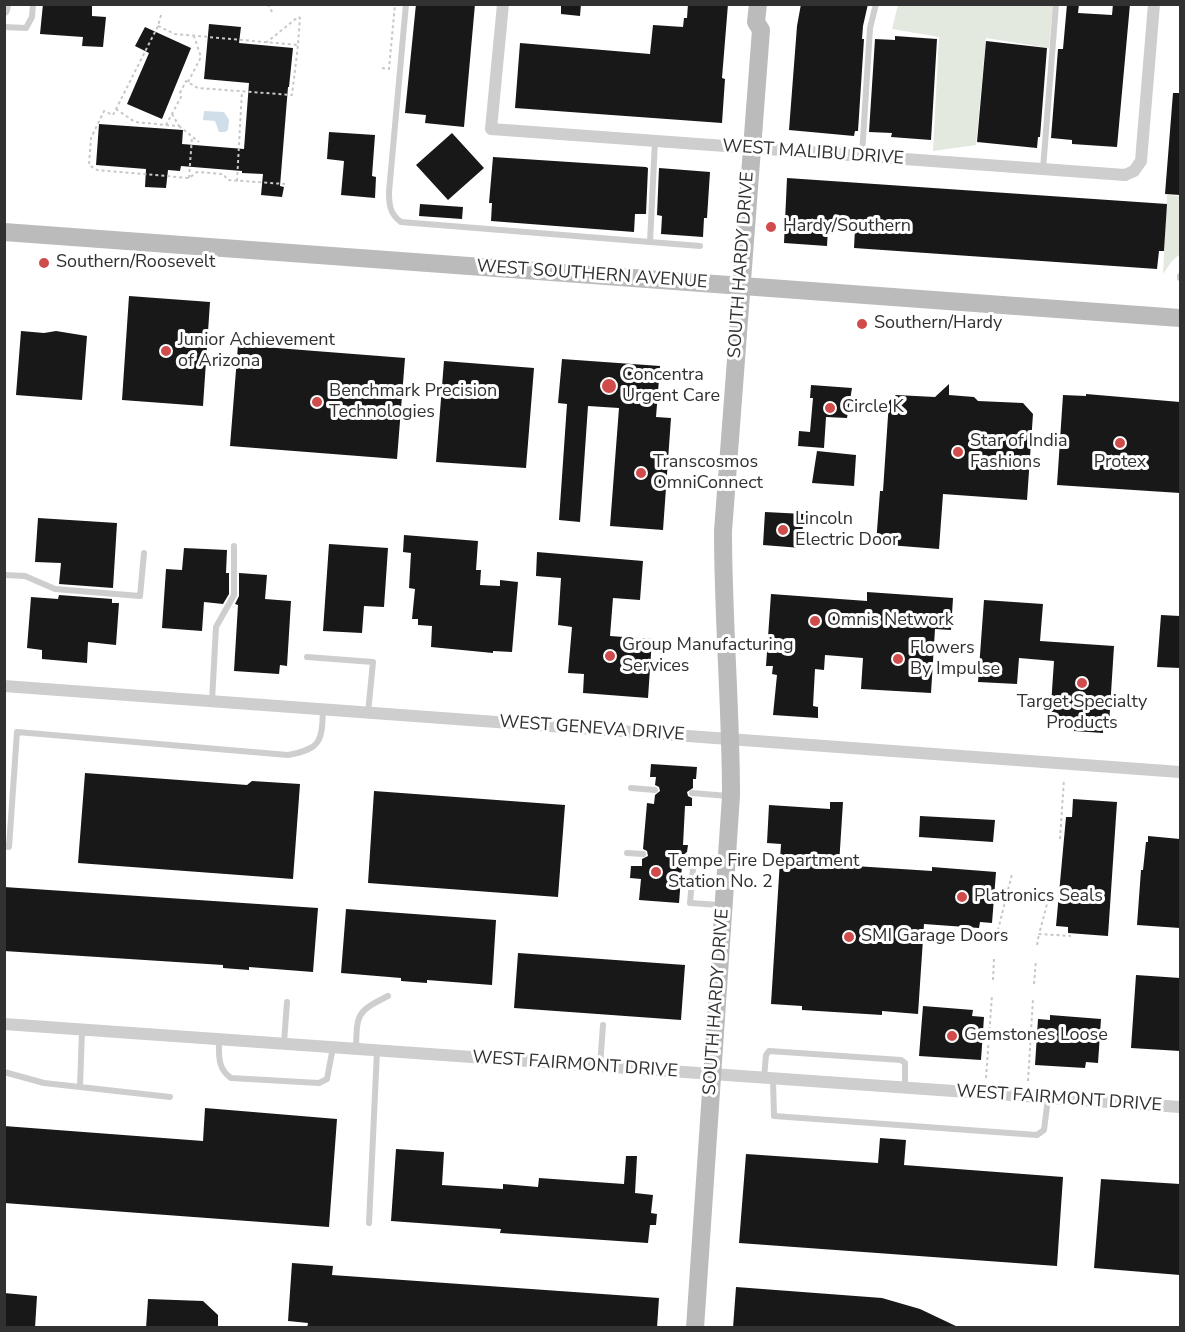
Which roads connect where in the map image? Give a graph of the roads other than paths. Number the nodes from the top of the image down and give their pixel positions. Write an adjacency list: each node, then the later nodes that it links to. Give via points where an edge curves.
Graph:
1 (5, 4): 10 (street)
2 (33, 4): 11 (lane, via 26,28)
3 (406, 4): 18 (lane, via 389,192 393,217 401,222)
4 (503, 4): 13 (street, WEST MALIBU DRIVE, via 491,129)
5 (759, 4): 12 (street, SOUTH HARDY DRIVE, via 756,22)
6 (770, 4): 12 (street, SOUTH HARDY DRIVE, via 767,23)
7 (876, 4): 15 (lane, via 870,28)
8 (1056, 4): 16 (lane)
9 (1154, 4): 16 (street, WEST MALIBU DRIVE, via 1141,161 1125,175)
10 (4, 10)
11 (4, 27)
12 (761, 30): 14 (street, SOUTH HARDY DRIVE)
13 (656, 141): 14 (street, WEST MALIBU DRIVE); 18 (lane)
14 (751, 148): 15 (street, WEST MALIBU DRIVE); 20 (street, SOUTH HARDY DRIVE)
15 (862, 155): 16 (street, WEST MALIBU DRIVE)
16 (1043, 170)
17 (4, 232): 20 (street, WEST SOUTHERN AVENUE)
18 (650, 242): 19 (lane)
19 (700, 246)
20 (741, 286): 21 (street, WEST SOUTHERN AVENUE); 30 (street, SOUTH HARDY DRIVE, via 723,531)
21 (1180, 318)
22 (234, 546): 27 (lane, via 234,595 216,627)
23 (144, 554): 24 (lane, via 140,596 55,589 25,576)
24 (4, 575)
25 (307, 657): 29 (lane, via 373,662)
26 (4, 686): 27 (street, WEST GENEVA DRIVE)
27 (212, 701): 28 (street, WEST GENEVA DRIVE)
28 (323, 709): 29 (street, WEST GENEVA DRIVE); 36 (lane, via 321,739 303,753 288,755 17,732 9,847)
29 (369, 712): 30 (street, WEST GENEVA DRIVE)
30 (731, 739): 31 (street, WEST GENEVA DRIVE); 35 (street, SOUTH HARDY DRIVE)
31 (1180, 772)
32 (631, 789): 33 (lane)
33 (655, 790)
34 (692, 793): 35 (lane)
35 (731, 796): 39 (street, SOUTH HARDY DRIVE)
36 (4, 846)
37 (627, 853): 38 (lane)
38 (643, 854)
39 (727, 859): 40 (street, SOUTH HARDY DRIVE); 40 (lane, via 690,857 690,903)
40 (724, 905): 53 (street, SOUTH HARDY DRIVE)
41 (388, 996): 49 (lane, via 364,1008 357,1020)
42 (287, 1002): 47 (lane)
43 (4, 1024): 45 (street, WEST FAIRMONT DRIVE)
44 (603, 1025): 51 (lane)
45 (82, 1030): 46 (street, WEST FAIRMONT DRIVE); 55 (lane)
46 (219, 1040): 47 (street, WEST FAIRMONT DRIVE); 48 (lane, via 219,1065 231,1078 320,1083 327,1079)
47 (284, 1044): 48 (street, WEST FAIRMONT DRIVE)
48 (333, 1047): 49 (street, WEST FAIRMONT DRIVE)
49 (356, 1049): 50 (street, WEST FAIRMONT DRIVE)
50 (377, 1051): 51 (street, WEST FAIRMONT DRIVE); 60 (lane)
51 (600, 1066): 53 (street, WEST FAIRMONT DRIVE)
52 (4, 1072): 55 (lane)
53 (712, 1074): 54 (street, WEST FAIRMONT DRIVE); 61 (street, SOUTH HARDY DRIVE)
54 (769, 1078): 56 (street, WEST FAIRMONT DRIVE); 56 (lane, via 769,1051 901,1060 905,1063); 58 (lane, via 774,1116 817,1121 1037,1135 1044,1130)
55 (80, 1088): 57 (lane)
56 (905, 1088): 58 (street, WEST FAIRMONT DRIVE)
57 (170, 1097)
58 (1048, 1098): 59 (street, WEST FAIRMONT DRIVE)
59 (1180, 1107)
60 (369, 1223)
61 (695, 1328)

